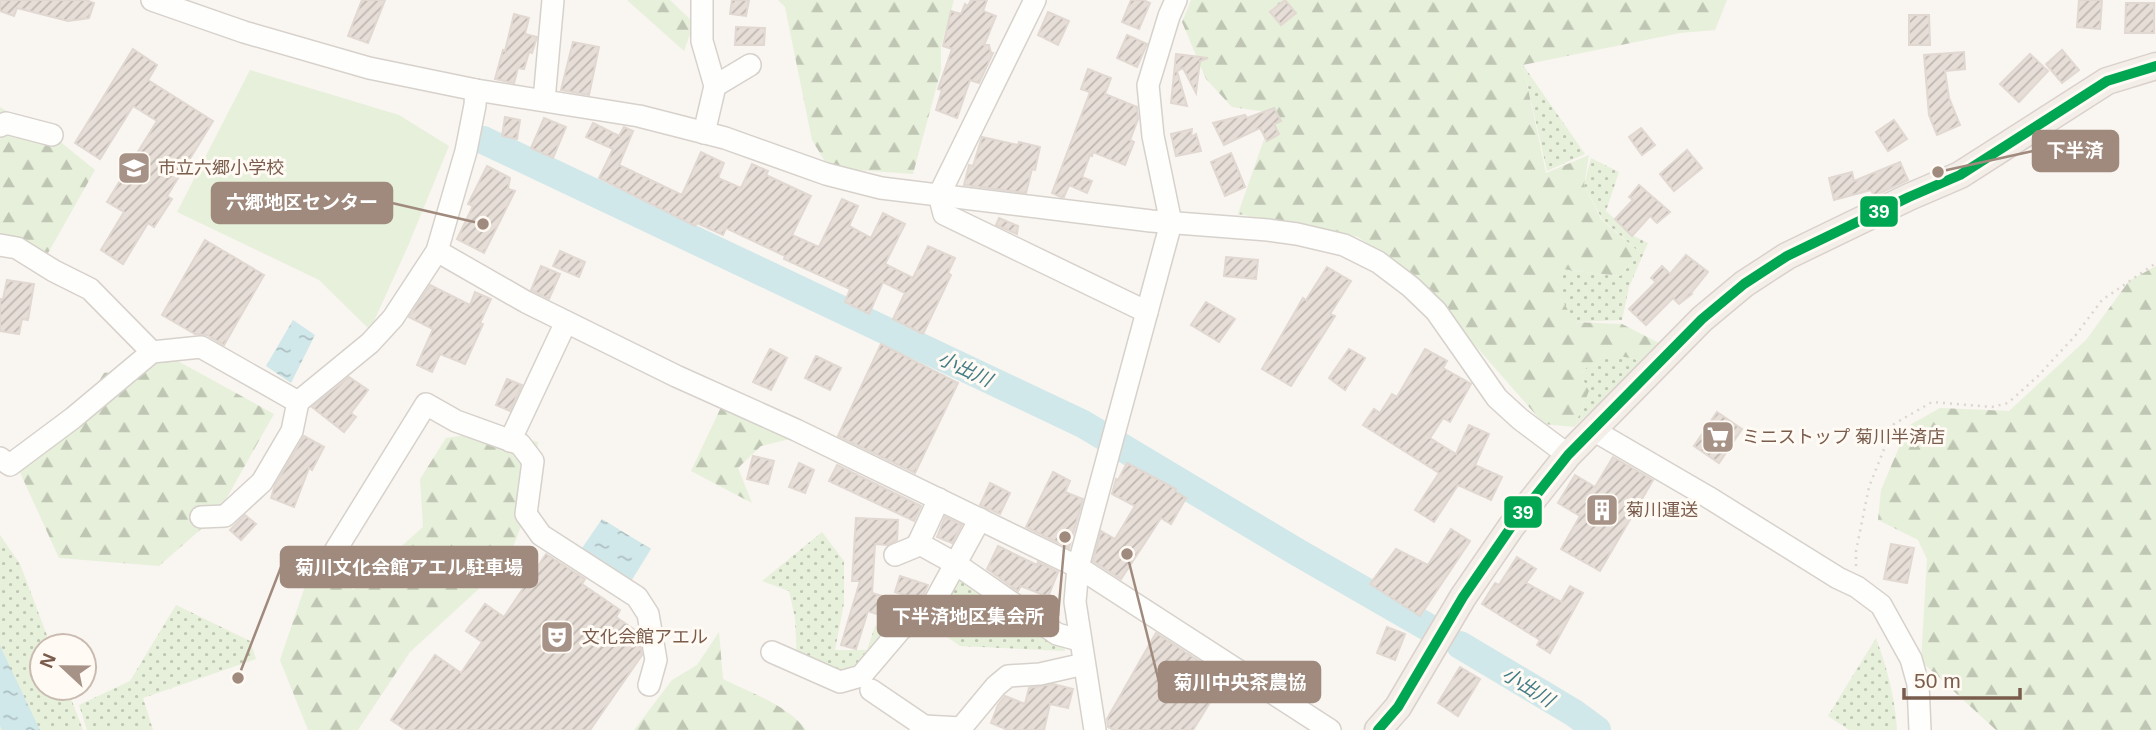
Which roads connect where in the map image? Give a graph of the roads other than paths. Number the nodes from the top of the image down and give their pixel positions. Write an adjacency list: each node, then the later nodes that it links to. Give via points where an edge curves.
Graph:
1 (152, 0): 9 (street, via 369,68)
2 (553, 0): 10 (street)
3 (702, 0): 8 (street, via 702,41)
4 (1035, 0): 14 (street)
5 (1176, 0): 15 (street, via 1148,85)
6 (750, 65): 8 (street)
7 (2156, 66): 22 (main road, via 2106,81 1960,175 1844,227 1765,270 1702,318)
8 (715, 86): 12 (street)
9 (476, 90): 10 (street); 17 (street, via 466,151)
10 (544, 100): 12 (street)
11 (0, 126): 13 (street, via 6,123)
12 (704, 132): 14 (street, via 826,174 881,188)
13 (52, 135)
14 (939, 195): 15 (street); 18 (street, via 944,214)
15 (1171, 223): 18 (street); 24 (street, via 1297,234 1344,245 1378,262 1436,311 1497,398)
16 (0, 245): 20 (street, via 17,248 90,289)
17 (438, 251): 19 (street); 21 (street, via 393,318 370,343)
18 (1147, 312): 33 (street)
19 (566, 322): 23 (street); 26 (street)
20 (152, 352): 21 (street, via 201,347); 25 (street, via 10,465)
21 (298, 402): 27 (street, via 292,431 262,482 225,516)
22 (1593, 430): 24 (main road); 43 (street, via 1881,605 1911,659)
23 (510, 441): 30 (street, via 426,404); 37 (street, via 520,444 533,461 526,514 541,535 637,597 648,614 656,660)
24 (1568, 455): 42 (main road, via 1511,527 1398,707)
25 (0, 458)
26 (939, 499): 28 (street); 29 (street)
27 (201, 517)
28 (980, 519): 32 (street); 33 (street)
29 (918, 543): 31 (street); 32 (street)
30 (335, 551)
31 (895, 555)
32 (956, 564): 34 (street, via 1057,634); 35 (street, via 929,612 901,629 861,676 840,682)
33 (1078, 567): 34 (street); 41 (street)
34 (1079, 640): 36 (street)
35 (772, 652)
36 (1084, 664): 39 (street, via 1008,676 961,728); 40 (street)
37 (649, 685)
38 (871, 690): 39 (street)
39 (922, 728)
40 (1095, 730)
41 (1330, 730)
42 (1378, 730)
43 (1920, 730)

